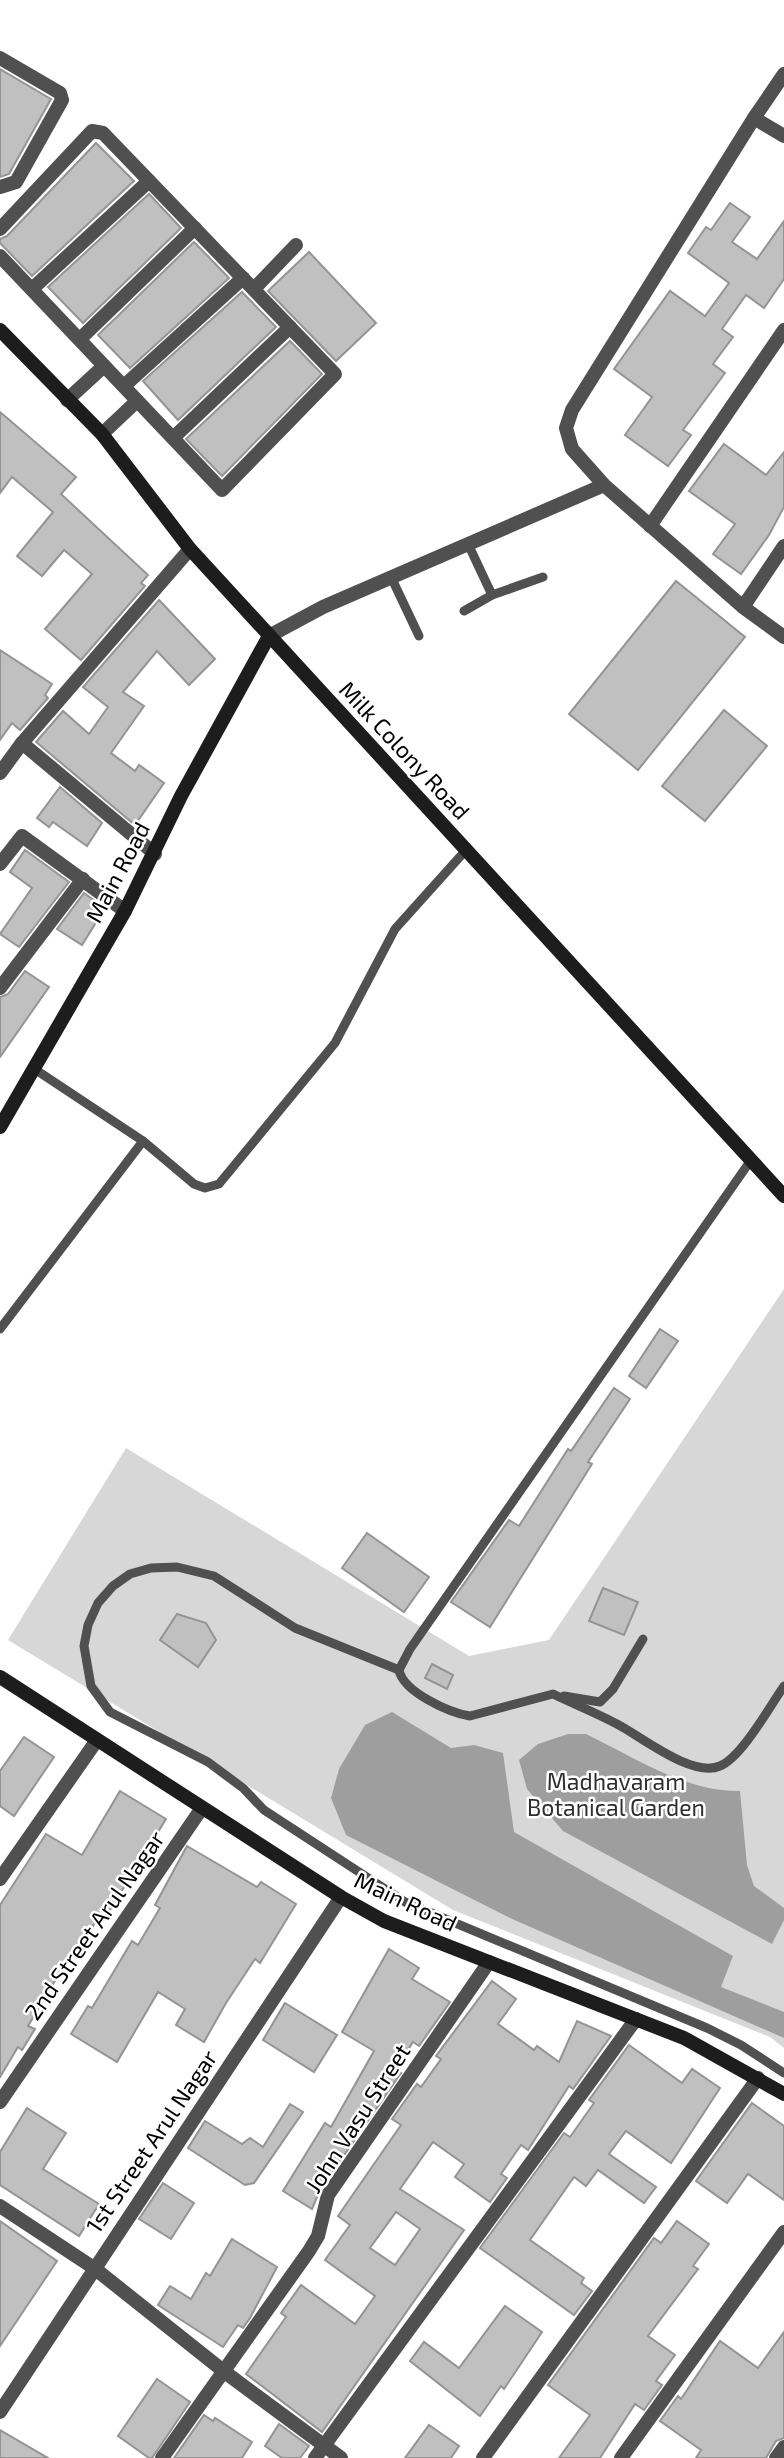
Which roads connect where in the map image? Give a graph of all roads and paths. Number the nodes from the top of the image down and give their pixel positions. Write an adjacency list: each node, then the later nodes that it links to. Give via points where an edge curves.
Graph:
1 (0, 58): 6 (street, via 60,93 62,100 16,182)
2 (784, 74): 3 (street)
3 (754, 118): 4 (street); 24 (street, via 572,410 566,428 572,449)
4 (784, 136)
5 (149, 181): 7 (street); 8 (street, via 103,133 92,131); 12 (street)
6 (0, 187)
7 (195, 228): 11 (street); 17 (street)
8 (0, 229)
9 (296, 245): 13 (street)
10 (0, 256): 12 (street)
11 (243, 278): 13 (street); 19 (street)
12 (32, 289): 17 (street)
13 (254, 289): 14 (street)
14 (290, 327): 23 (street); 23 (street, via 335,374 222,490)
15 (0, 330): 20 (street, Milk Colony Road)
16 (784, 330): 25 (street)
17 (81, 338): 18 (street)
18 (104, 366): 19 (street); 20 (street)
19 (125, 385): 21 (street)
20 (67, 400): 22 (street, Milk Colony Road)
21 (138, 401): 22 (street); 23 (street)
22 (102, 434): 28 (street, Milk Colony Road)
23 (173, 438)
24 (604, 485): 25 (street); 26 (street)
25 (650, 526): 32 (street)
26 (468, 546): 30 (street); 31 (lane)
27 (784, 547): 32 (street)
28 (190, 549): 34 (street, Milk Colony Road); 37 (street)
29 (544, 577): 31 (lane)
30 (392, 579): 34 (street, via 323,607); 35 (lane)
31 (492, 595): 33 (lane)
32 (743, 607): 36 (street)
33 (464, 611)
34 (269, 636): 39 (street, Milk Colony Road); 40 (street, Main Road, via 181,796)
35 (419, 636)
36 (784, 637)
37 (22, 743): 38 (street); 40 (street)
38 (0, 773)
39 (466, 850): 47 (lane, via 395,929 335,1043 219,1184 205,1188 194,1184); 48 (street, Milk Colony Road)
40 (155, 855): 43 (street, Main Road)
41 (0, 864): 42 (street, via 22,836)
42 (83, 879): 43 (street); 44 (street)
43 (125, 911): 45 (street, Main Road)
44 (0, 988)
45 (33, 1068): 46 (street, Main Road); 47 (lane)
46 (0, 1127)
47 (144, 1141): 50 (lane)
48 (751, 1160): 49 (street, Milk Colony Road); 52 (lane)
49 (784, 1196)
50 (0, 1329)
51 (643, 1639): 55 (lane, via 600,1702)
52 (399, 1670): 55 (lane, via 405,1684 457,1714 470,1716); 62 (lane, via 296,1628 214,1576 177,1567 150,1568 113,1586 93,1614 84,1646 91,1686 110,1712 208,1762 264,1810 405,1902 707,2028)
53 (0, 1677): 56 (street, Main Road)
54 (784, 1686): 55 (lane, via 734,1757 719,1767 699,1767 675,1758)
55 (553, 1694)
56 (97, 1740): 57 (street, Main Road); 58 (street)
57 (202, 1808): 59 (street, Main Road); 65 (street, 2nd Street Arul Nagar)
58 (0, 1879)
59 (341, 1897): 60 (street, Main Road, via 384,1921); 68 (street, 1st Street Arul Nagar)
60 (489, 1962): 61 (street, Main Road); 69 (street, John Vasu Street, via 328,2195 318,2236)
61 (636, 2019): 63 (street, Main Road, via 684,2038); 71 (street)
62 (784, 2073)
63 (758, 2078): 64 (street, Main Road); 76 (street)
64 (784, 2094)
65 (0, 2102)
66 (0, 2206): 68 (street)
67 (784, 2232): 77 (street)
68 (94, 2268): 69 (street); 70 (street, 1st Street Arul Nagar)
69 (226, 2373): 71 (street); 73 (street, John Vasu Street)
70 (0, 2412)
71 (324, 2445): 74 (street); 75 (street)
72 (784, 2447): 78 (street)
73 (162, 2458)
74 (315, 2458)
75 (341, 2458)
76 (483, 2458)
77 (621, 2458)
78 (776, 2458)

